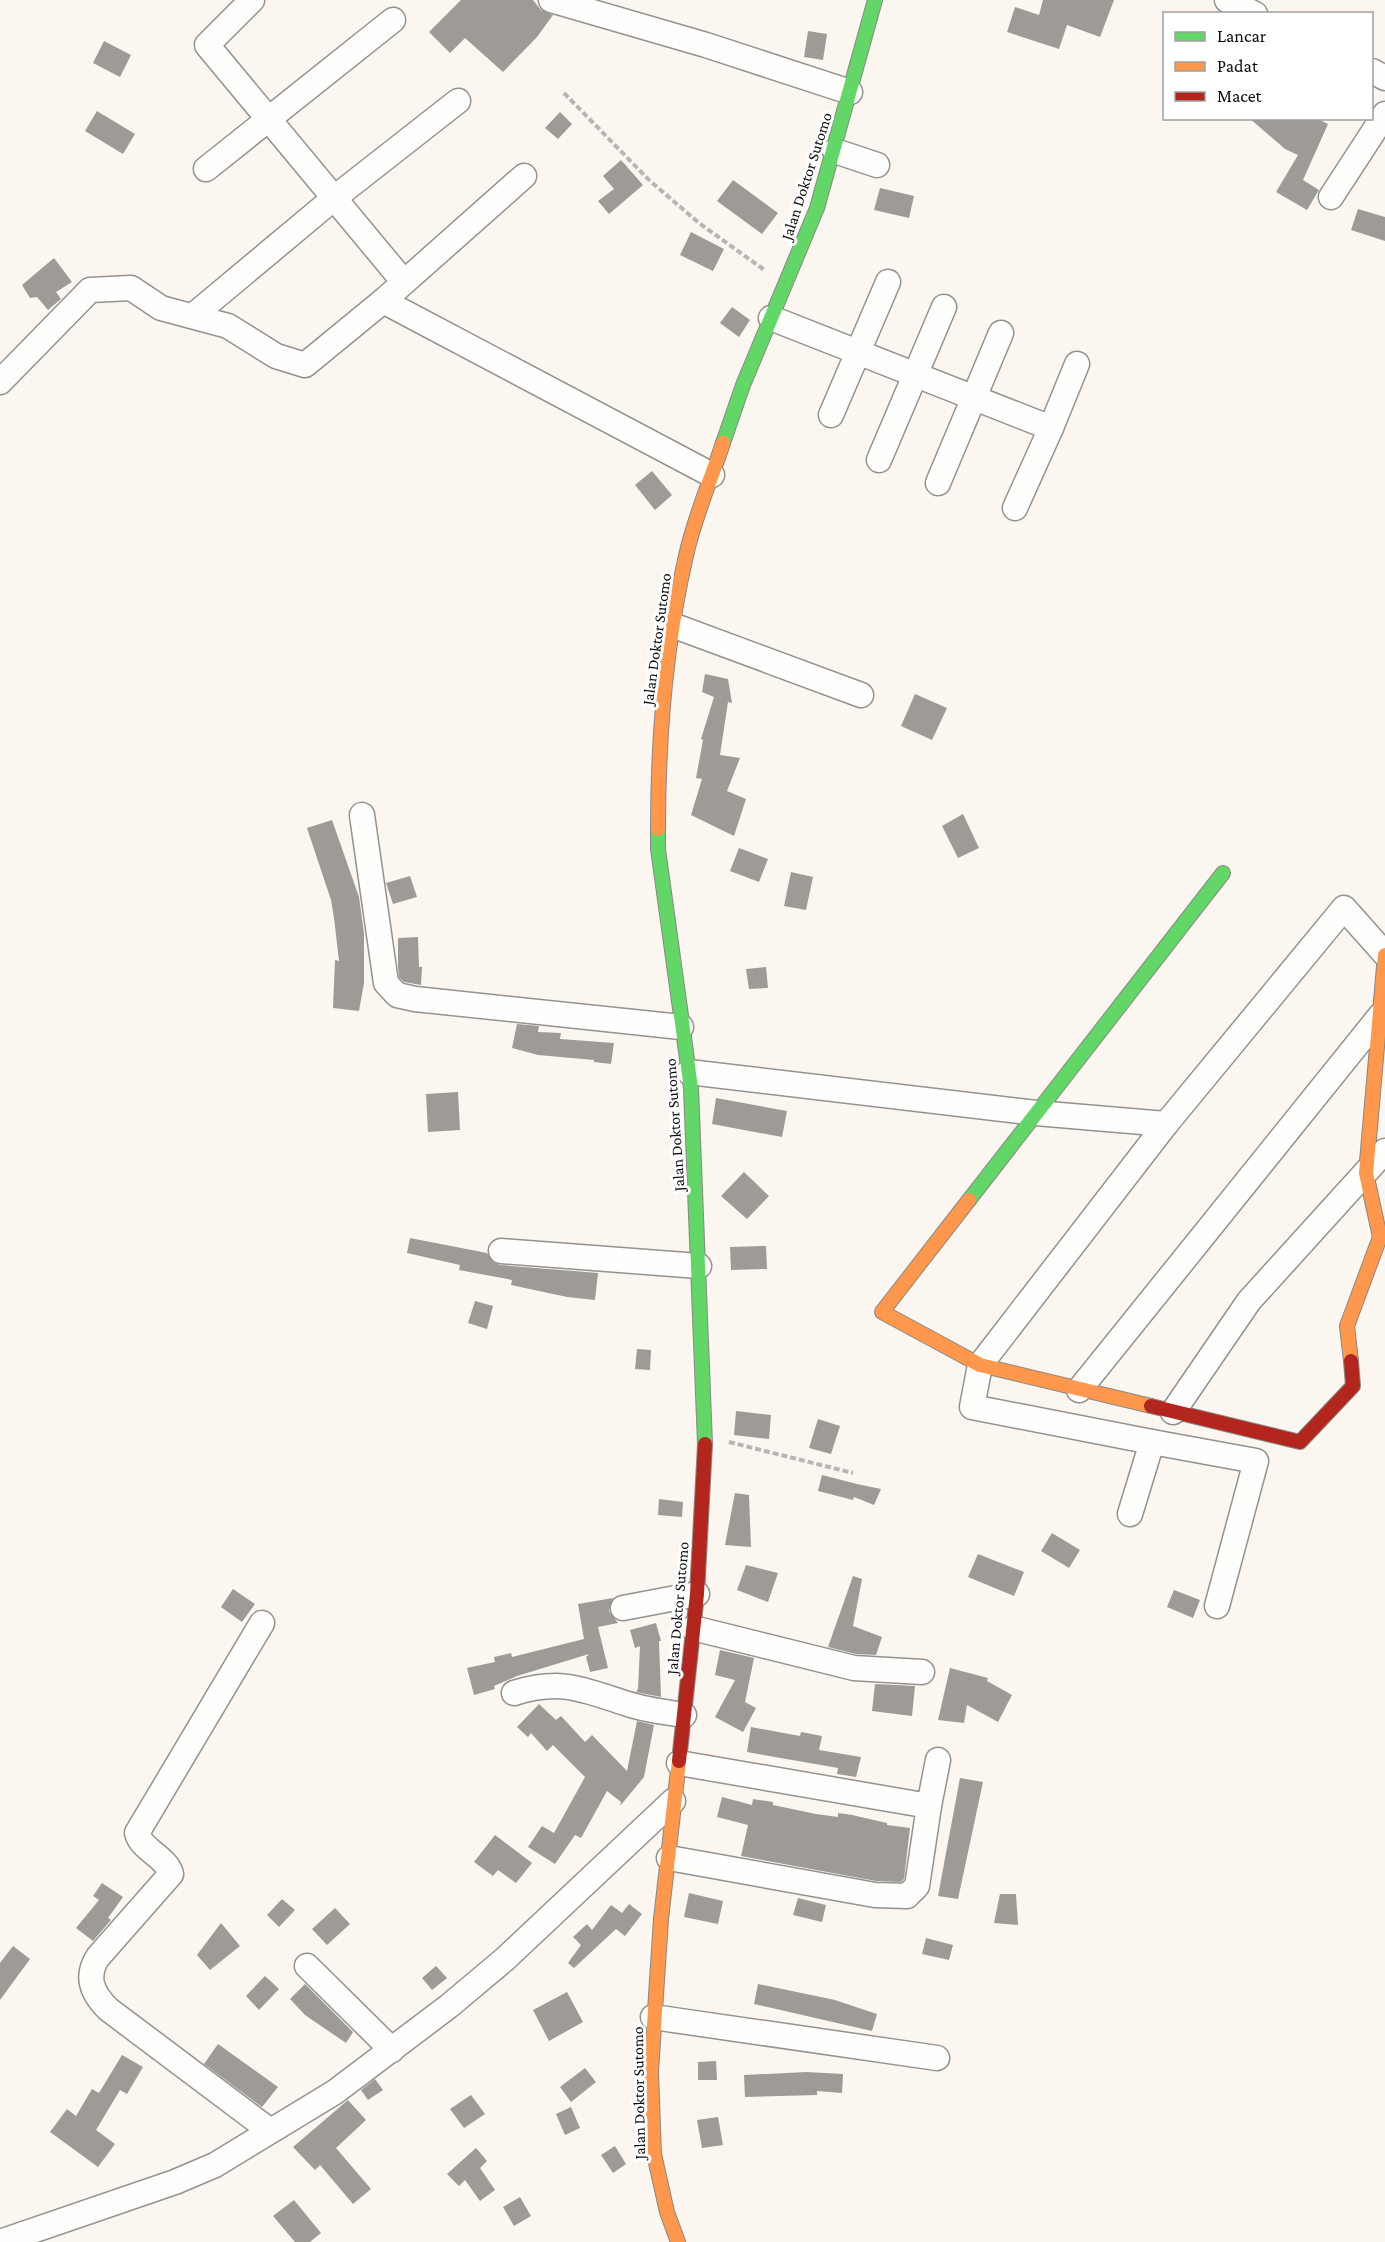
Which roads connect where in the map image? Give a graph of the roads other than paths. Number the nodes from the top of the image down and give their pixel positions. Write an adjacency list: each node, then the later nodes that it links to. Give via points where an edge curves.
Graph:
1 (252, 0): 10 (street, via 207,45)
2 (552, 0): 7 (street)
3 (874, 0): 7 (street, Jalan Doktor Sutomo)
4 (1227, 0): 5 (street)
5 (1251, 12)
6 (393, 20): 10 (street)
7 (849, 92): 11 (street, Jalan Doktor Sutomo)
8 (458, 101): 16 (street)
9 (1385, 114): 15 (street)
10 (267, 119): 13 (street); 16 (street)
11 (835, 151): 12 (street); 22 (street, Jalan Doktor Sutomo, via 817,208)
12 (877, 165)
13 (206, 169)
14 (524, 176): 17 (street)
15 (1331, 197)
16 (333, 199): 17 (street); 21 (street)
17 (403, 281): 19 (street)
18 (888, 282): 24 (street)
19 (383, 301): 21 (street, via 305,366 276,356 228,326); 32 (street)
20 (944, 307): 26 (street)
21 (194, 315): 27 (street, via 161,308 131,288 90,290)
22 (771, 318): 24 (street); 32 (street, Jalan Doktor Sutomo, via 742,384)
23 (1001, 333): 28 (street)
24 (858, 352): 26 (street); 29 (street)
25 (1077, 364): 30 (street)
26 (917, 375): 28 (street); 31 (street)
27 (0, 382)
28 (975, 398): 30 (street); 33 (street)
29 (831, 415)
30 (1051, 428): 34 (street)
31 (879, 460)
32 (712, 475): 35 (street, Jalan Doktor Sutomo, via 686,554)
33 (938, 483)
34 (1015, 508)
35 (672, 625): 36 (street); 41 (street, Jalan Doktor Sutomo, via 661,724 658,849)
36 (861, 695)
37 (362, 815): 41 (street, via 386,984 397,995)
38 (1223, 873): 43 (street)
39 (1385, 955): 40 (street); 44 (street, via 1344,908)
40 (1382, 1014): 46 (street); 51 (street)
41 (681, 1027): 42 (street, Jalan Doktor Sutomo)
42 (689, 1072): 43 (street); 49 (street, Jalan Doktor Sutomo)
43 (1036, 1113): 44 (street); 50 (street, via 882,1312)
44 (1166, 1124): 50 (street)
45 (1385, 1150): 46 (street)
46 (1365, 1173): 47 (street); 52 (street, via 1249,1301)
47 (1383, 1239): 52 (street, via 1347,1326 1353,1386 1300,1442)
48 (501, 1251): 49 (street)
49 (699, 1266): 55 (street, Jalan Doktor Sutomo, via 705,1436)
50 (980, 1365): 51 (street); 53 (street, via 972,1407)
51 (1079, 1390): 52 (street)
52 (1173, 1412)
53 (1152, 1442): 54 (street); 56 (street, via 1256,1461)
54 (1130, 1514)
55 (697, 1594): 57 (street); 59 (street, Jalan Doktor Sutomo)
56 (1217, 1605)
57 (623, 1608)
58 (262, 1623): 72 (street, via 137,1833 171,1874 98,1957 92,1965 91,1977 96,1996 108,2009)
59 (693, 1628): 60 (street, via 854,1668); 62 (street, Jalan Doktor Sutomo)
60 (922, 1672)
61 (514, 1693): 62 (street, via 557,1684 630,1705)
62 (684, 1715): 64 (street, Jalan Doktor Sutomo)
63 (938, 1760): 66 (street)
64 (679, 1763): 65 (street, Jalan Doktor Sutomo); 66 (street)
65 (673, 1800): 67 (street, Jalan Doktor Sutomo); 70 (street, via 506,1959)
66 (929, 1806): 67 (street, via 917,1886 907,1896 875,1895)
67 (669, 1858): 69 (street, Jalan Doktor Sutomo)
68 (307, 1966): 70 (street)
69 (653, 2017): 71 (street); 74 (street, Jalan Doktor Sutomo, via 654,2154)
70 (392, 2050): 72 (street, via 335,2092)
71 (937, 2058)
72 (269, 2130): 73 (street, via 215,2165 175,2182)
73 (0, 2242)
74 (678, 2242)

